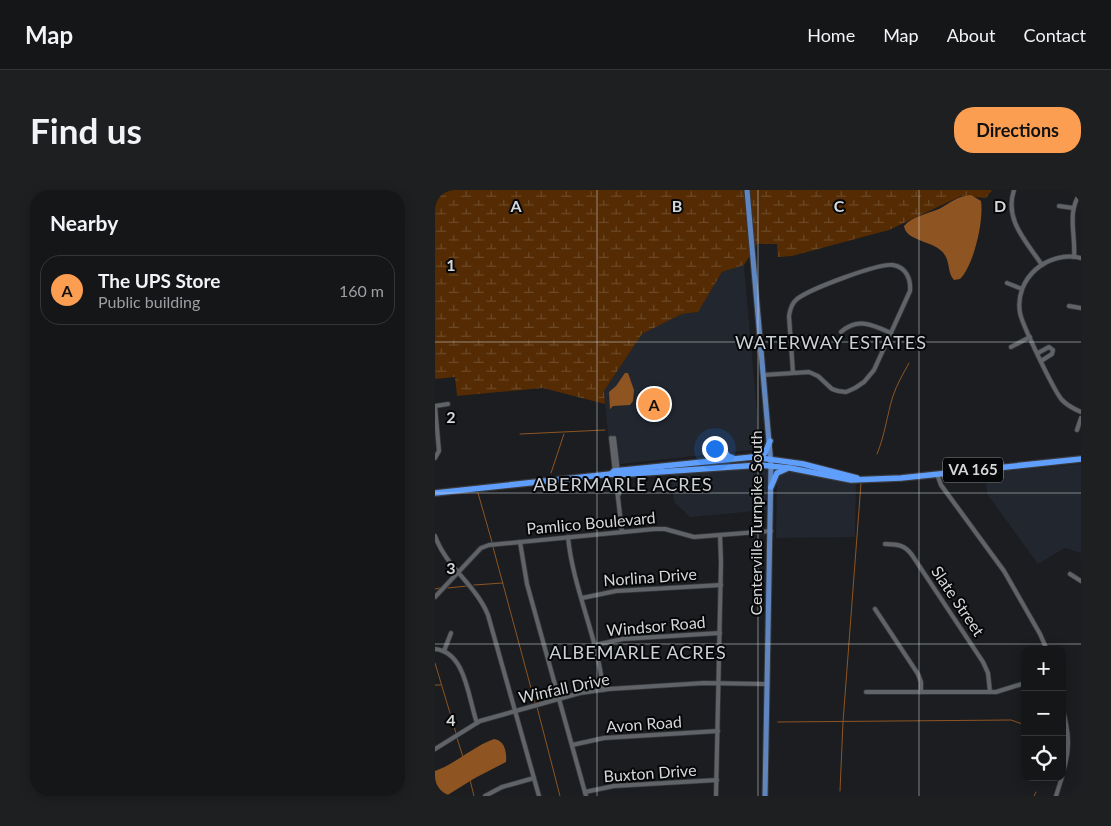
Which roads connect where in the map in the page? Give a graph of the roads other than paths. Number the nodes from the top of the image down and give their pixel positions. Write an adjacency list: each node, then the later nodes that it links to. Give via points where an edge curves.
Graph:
1 (747, 190): 20 (main road, Centerville Turnpike South)
2 (1014, 190): 8 (street, via 1012,218)
3 (1081, 192): 5 (street)
4 (1059, 206): 5 (street)
5 (1073, 208): 6 (street)
6 (1074, 257): 7 (street); 8 (street, via 1054,259)
7 (1081, 258)
8 (1041, 265): 10 (street)
9 (1007, 284): 10 (street)
10 (1022, 289): 15 (street, via 1020,314)
11 (1069, 306): 12 (street)
12 (1081, 308)
13 (841, 332): 14 (street, via 861,323)
14 (891, 333): 19 (street, via 874,370 851,390 838,392 813,373); 19 (street, via 910,291 909,279 903,270 895,265 885,265 834,281 800,297 791,307)
15 (1030, 338): 16 (street); 17 (street)
16 (1011, 347)
17 (1037, 353): 18 (street); 18 (street, via 1052,348 1052,354)
18 (1041, 360): 23 (street, via 1062,400)
19 (793, 373): 20 (street)
20 (763, 375): 27 (main road, Centerville Turnpike South)
21 (448, 404): 22 (street)
22 (435, 406): 29 (street, via 439,451)
23 (1081, 412)
24 (1081, 418): 25 (street)
25 (1077, 430)
26 (613, 438): 35 (street)
27 (769, 441): 28 (highway, via 764,454); 32 (main road, Centerville Turnpike South)
28 (753, 457): 31 (highway, VA 165, via 733,458 724,451); 32 (highway, VA 165)
29 (435, 458)
30 (1081, 460): 36 (highway, VA 165)
31 (706, 461): 34 (highway); 35 (highway, VA 165)
32 (771, 462): 33 (highway, VA 165); 34 (highway, VA 165); 37 (highway, VA 165, via 803,464); 38 (main road, Centerville Turnpike South)
33 (790, 468): 37 (highway, VA 165, via 839,479); 38 (highway, via 779,471)
34 (705, 469): 35 (highway, VA 165)
35 (615, 473): 39 (highway, VA 165); 41 (street)
36 (937, 474): 37 (highway, VA 165); 57 (street, via 941,485 1008,577)
37 (865, 480)
38 (771, 487): 40 (main road, Centerville Turnpike South)
39 (435, 493)
40 (771, 531): 42 (street, Pamlico Boulevard); 61 (main road, Centerville Turnpike South)
41 (622, 532): 42 (street, Pamlico Boulevard, via 658,528 694,537); 44 (street, Pamlico Boulevard)
42 (720, 535): 50 (street)
43 (435, 536): 47 (street, via 445,556)
44 (568, 537): 45 (street, Pamlico Boulevard); 52 (street)
45 (520, 542): 47 (street, Pamlico Boulevard, via 483,547); 67 (street, via 527,584)
46 (885, 544): 66 (street, Slate Street, via 901,545 912,555 983,662 988,674)
47 (459, 572): 51 (street, Pamlico Boulevard); 68 (street, via 486,609)
48 (1070, 574): 49 (street)
49 (1081, 581)
50 (721, 585): 52 (street, Norlina Drive, via 616,591); 55 (street)
51 (435, 597)
52 (581, 598): 56 (street)
53 (875, 609): 65 (street, via 918,674)
54 (451, 633): 59 (street)
55 (719, 633): 56 (street, Windsor Road, via 623,639); 60 (street)
56 (595, 645): 63 (street)
57 (1045, 646)
58 (435, 649): 59 (street)
59 (444, 650): 70 (street, via 459,664)
60 (719, 683): 61 (street, Winfall Drive); 63 (street, Winfall Drive); 71 (street)
61 (767, 684): 82 (main road, Centerville Turnpike South)
62 (1021, 684): 66 (street)
63 (603, 690): 67 (street, Winfall Drive)
64 (866, 692): 65 (street)
65 (921, 692): 66 (street)
66 (989, 692)
67 (559, 698): 68 (street, Winfall Drive); 72 (street)
68 (515, 711): 70 (street, Winfall Drive); 75 (street)
69 (1066, 722): 74 (street, via 1069,743)
70 (477, 723): 73 (street, Winfall Drive)
71 (717, 731): 72 (street, Avon Road, via 617,737); 76 (street)
72 (572, 745): 78 (street)
73 (435, 749)
74 (1066, 761)
75 (534, 778): 79 (street, via 502,787); 80 (street)
76 (717, 780): 78 (street, Buxton Drive, via 614,786); 81 (street)
77 (1060, 781): 83 (street)
78 (586, 794)
79 (486, 796)
80 (539, 796)
81 (716, 796)
82 (765, 796)
83 (1055, 796)

